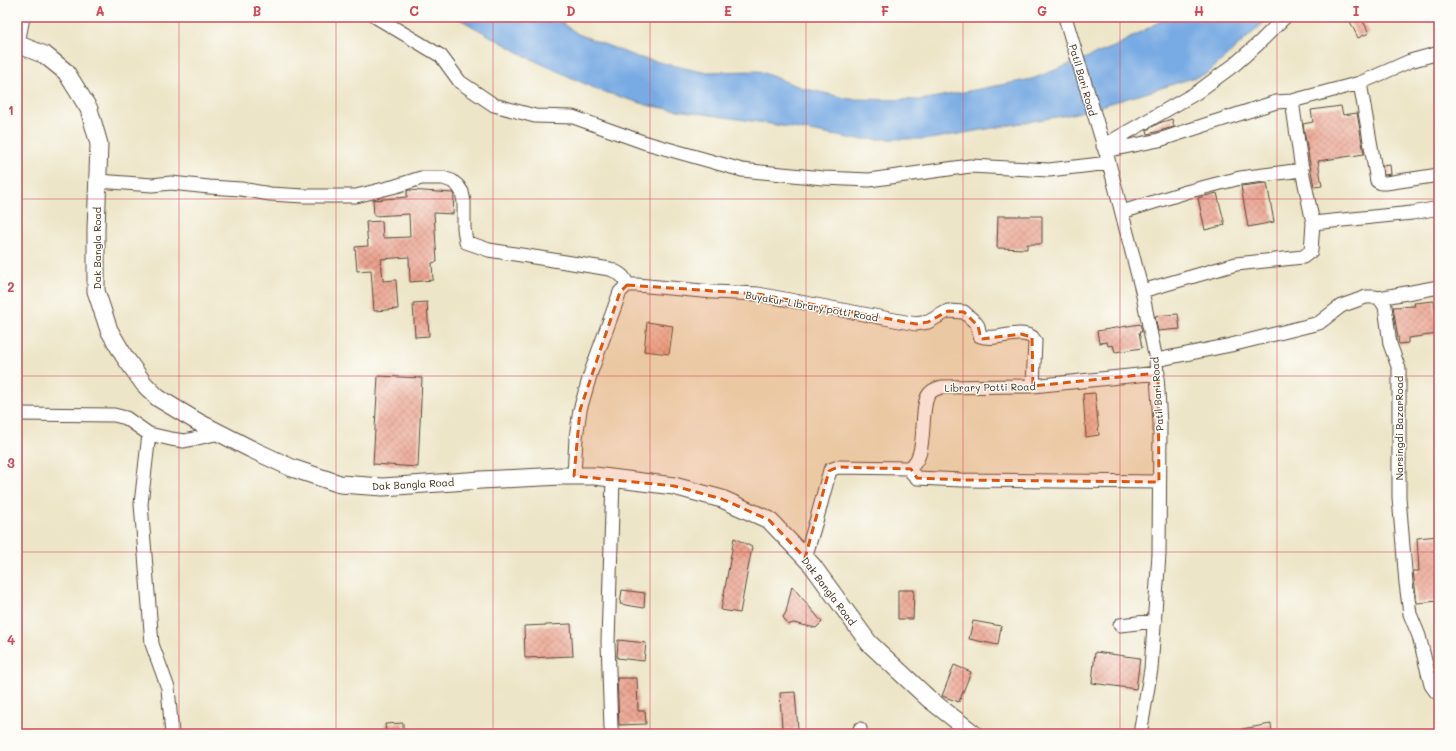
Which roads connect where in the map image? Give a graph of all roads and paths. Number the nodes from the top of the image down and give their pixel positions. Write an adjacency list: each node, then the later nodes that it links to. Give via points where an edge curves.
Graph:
1 (23, 17): 5 (street)
2 (376, 17): 9 (street, via 441,56 460,82 494,105 535,116 573,117 644,142 742,170 870,180 970,166 1049,170)
3 (1065, 17): 9 (street, Patil Bari Road)
4 (1285, 17): 9 (street, via 1234,65 1196,93)
5 (17, 44): 12 (main road, Dak Bangla Road, via 45,55 66,72 78,90 89,109 99,144)
6 (1439, 53): 7 (street, via 1410,61)
7 (1360, 84): 8 (street); 11 (street, via 1377,181 1386,183)
8 (1292, 101): 9 (street, via 1276,102 1159,140); 10 (street)
9 (1104, 150): 14 (street, Patil Bari Road)
10 (1302, 170): 14 (street, via 1240,178); 15 (street)
11 (1439, 175)
12 (98, 181): 16 (street, via 152,185 171,183 304,196 356,196 421,178 443,178 452,181 462,192 466,242 489,250 610,269 620,274); 25 (main road, Dak Bangla Road, via 96,291 109,330 144,384 158,398)
13 (1439, 208): 15 (street, via 1412,214)
14 (1122, 212): 18 (street, Patil Bari Road)
15 (1313, 223): 18 (street, via 1311,251 1303,257 1236,264)
16 (627, 285): 22 (street, Buyakur-Library potti Road, via 758,294 916,324 928,322 948,311 964,312 978,326 980,336 986,338 1021,334 1032,337); 27 (street, via 620,292 580,410)
17 (1439, 287): 19 (street)
18 (1142, 291): 20 (street, Patil Bari Road)
19 (1379, 298): 20 (street, via 1366,297 1341,306 1319,324); 33 (street, Narsingdi BazarRoad, via 1385,306 1390,344 1399,369 1399,497 1406,589 1410,614 1419,636 1431,685)
20 (1156, 360): 21 (street, Patil Bari Road)
21 (1158, 373): 22 (street, Library Potti Road); 29 (street, Patil Bari Road)
22 (1033, 386): 26 (street, Library Potti Road, via 942,387 932,390 926,400 919,455)
23 (17, 414): 24 (street, via 114,415 126,418)
24 (149, 434): 25 (street, via 184,441); 34 (street, via 141,504 152,644 168,688)
25 (220, 434): 27 (main road, Dak Bangla Road, via 292,468 340,484 383,487)
26 (911, 467): 29 (street, via 917,478); 30 (street, via 838,467 830,470)
27 (574, 476): 28 (main road, Dak Bangla Road)
28 (613, 478): 30 (main road, Dak Bangla Road, via 674,486 722,499 769,520); 35 (street, via 608,642)
29 (1159, 482): 31 (street, Patil Bari Road)
30 (805, 558): 36 (main road, Dak Bangla Road, via 869,643 929,699)
31 (1155, 620): 32 (street); 37 (street, Patil Bari Road, via 1151,669)
32 (1120, 625)
33 (1439, 693)
34 (172, 734)
35 (613, 734)
36 (974, 734)
37 (1140, 734)

